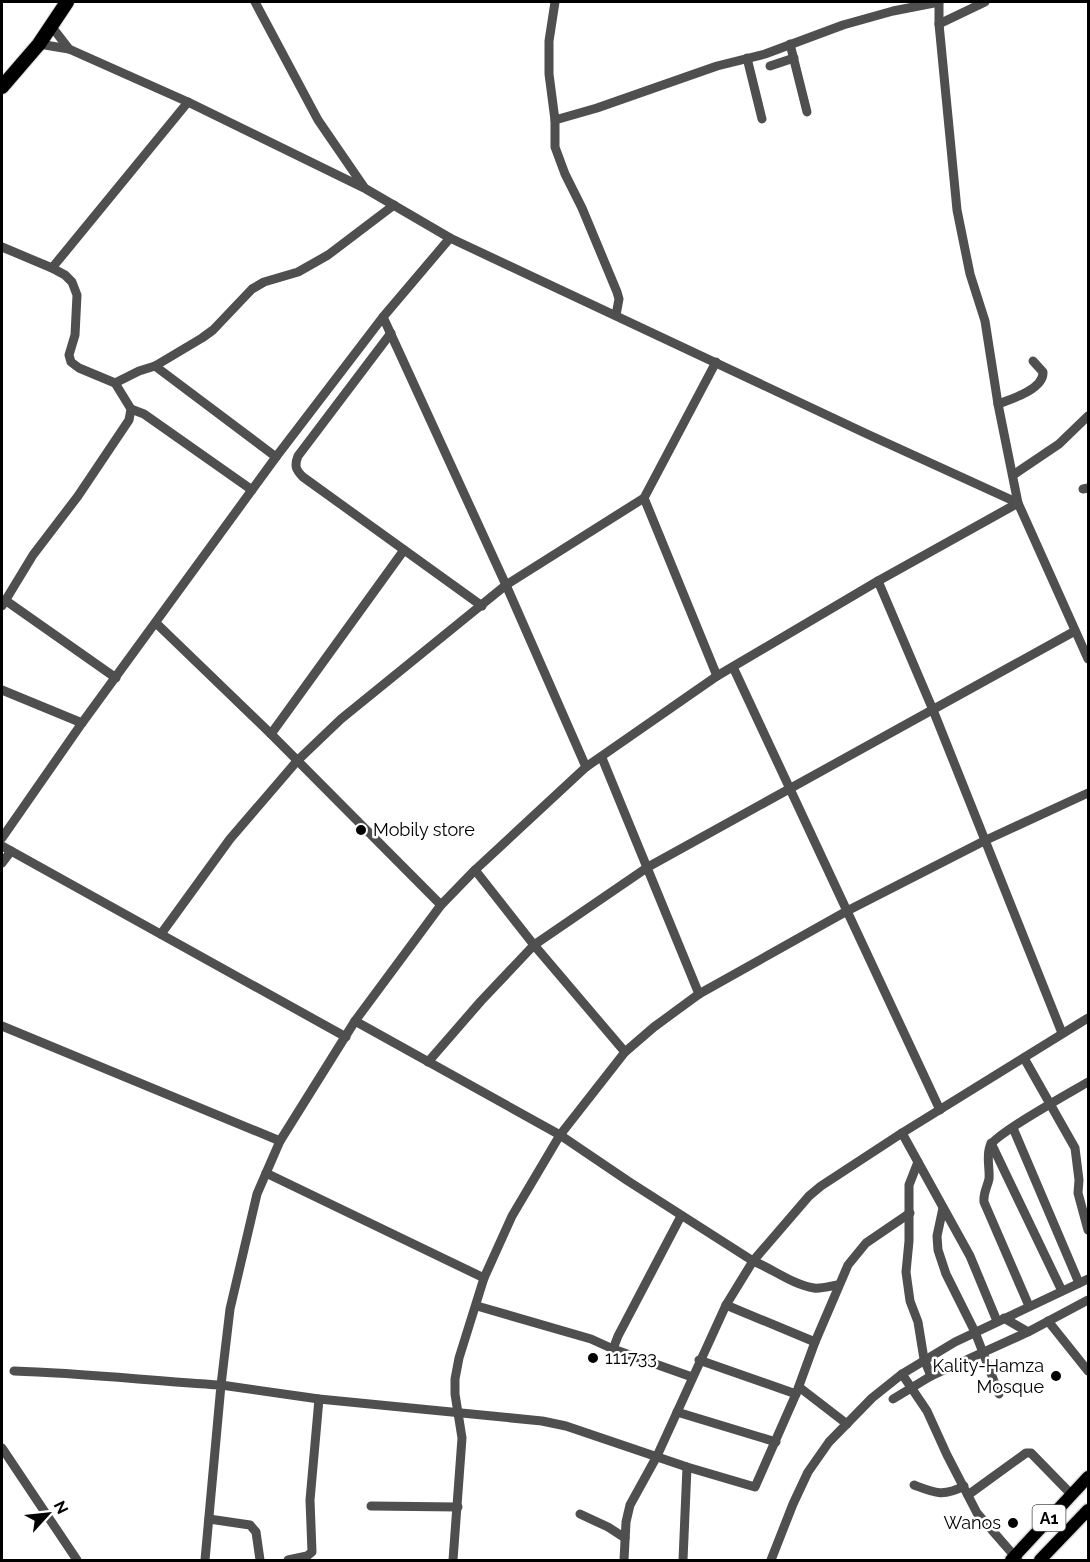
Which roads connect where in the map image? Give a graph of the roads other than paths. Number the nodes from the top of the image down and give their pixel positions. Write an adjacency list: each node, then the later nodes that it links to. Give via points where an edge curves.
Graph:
1 (66, 2): 8 (highway)
2 (255, 2): 20 (street, via 318,120)
3 (555, 2): 19 (street, via 549,41)
4 (939, 2): 6 (street); 7 (street)
5 (985, 2): 7 (street)
6 (893, 6): 10 (street)
7 (939, 24): 32 (street, via 957,210 970,274 985,321)
8 (52, 27): 9 (highway); 11 (street)
9 (39, 44): 11 (street); 15 (highway)
10 (790, 45): 12 (street); 13 (street)
11 (69, 49): 16 (street)
12 (747, 58): 18 (street); 19 (street)
13 (794, 58): 14 (street); 17 (street)
14 (770, 66)
15 (2, 87)
16 (188, 102): 20 (street); 24 (street)
17 (807, 112)
18 (762, 119)
19 (555, 120): 25 (street, via 558,156 618,292)
20 (366, 189): 21 (street)
21 (394, 205): 22 (street); 30 (street, via 327,255 298,272 252,289 213,330)
22 (450, 238): 25 (street); 26 (street)
23 (2, 247): 24 (street)
24 (52, 268): 31 (street, via 72,282 77,295 71,362)
25 (616, 315): 29 (street)
26 (383, 317): 27 (street); 35 (street)
27 (391, 333): 40 (street, via 295,463 303,477); 42 (street)
28 (1033, 361): 32 (street, via 1043,372 1042,380 1024,394)
29 (716, 362): 38 (street); 39 (street)
30 (155, 366): 31 (street); 35 (street)
31 (115, 383): 33 (street)
32 (998, 404): 36 (street)
33 (131, 409): 37 (street, via 144,414); 43 (street, via 129,420)
34 (1089, 416): 36 (street, via 1059,444)
35 (276, 457): 37 (street)
36 (1013, 475): 39 (street)
37 (252, 490): 45 (street)
38 (644, 498): 42 (street); 50 (street)
39 (1018, 502): 41 (street); 46 (street)
40 (404, 550): 44 (street); 55 (street)
41 (878, 581): 49 (street); 53 (street)
42 (506, 585): 44 (street); 58 (street)
43 (3, 603): 51 (street)
44 (482, 606): 57 (street, via 357,705)
45 (156, 623): 51 (street); 55 (street)
46 (1075, 631): 47 (street); 53 (street)
47 (1085, 642): 48 (street)
48 (1089, 659)
49 (733, 667): 50 (street); 59 (street)
50 (717, 676): 56 (street)
51 (116, 678): 54 (street)
52 (2, 690): 54 (street)
53 (933, 710): 59 (street); 62 (street)
54 (82, 723): 61 (street)
55 (271, 734): 57 (street)
56 (602, 758): 58 (street); 66 (street)
57 (297, 761): 68 (street); 70 (street, via 230,839)
58 (586, 767): 67 (street)
59 (789, 788): 66 (street); 69 (street)
60 (1089, 793): 62 (street)
61 (2, 838)
62 (984, 841): 69 (street); 76 (street)
63 (2, 846): 64 (street)
64 (11, 851): 65 (street); 70 (street)
65 (2, 863)
66 (648, 867): 71 (street); 72 (street)
67 (475, 870): 68 (street); 71 (street)
68 (441, 905): 74 (street)
69 (847, 911): 72 (street); 83 (street)
70 (161, 934): 77 (street)
71 (534, 945): 78 (street); 80 (street)
72 (699, 994): 78 (street)
73 (1089, 1018): 76 (street)
74 (355, 1021): 77 (street); 80 (street)
75 (2, 1026): 87 (street)
76 (1062, 1033): 79 (street)
77 (346, 1037): 87 (street)
78 (625, 1052): 86 (street)
79 (1024, 1058): 82 (street); 83 (street)
80 (428, 1062): 86 (street)
81 (1089, 1082): 82 (street)
82 (1052, 1103): 84 (street); 94 (street, via 1075,1148 1078,1193)
83 (940, 1110): 85 (street)
84 (1014, 1128): 88 (street); 97 (street)
85 (902, 1133): 89 (street); 95 (street, via 809,1196)
86 (560, 1135): 93 (street); 96 (street, via 512,1216)
87 (280, 1142): 90 (street)
88 (992, 1143): 99 (street); 103 (street, via 984,1202)
89 (918, 1162): 91 (street); 92 (street, via 909,1185)
90 (266, 1173): 96 (street); 118 (street, via 257,1194 230,1309)
91 (944, 1208): 104 (street); 106 (street, via 938,1250)
92 (910, 1213): 98 (street, via 866,1243 848,1264); 111 (street, via 907,1286)
93 (681, 1216): 95 (street); 109 (street)
94 (1089, 1230)
95 (753, 1261): 98 (street, via 813,1288); 101 (street)
96 (484, 1278): 102 (street)
97 (1084, 1281): 99 (street)
98 (838, 1285): 108 (street)
99 (1062, 1291): 103 (street)
100 (1089, 1300): 105 (street)
101 (726, 1305): 108 (street); 112 (street)
102 (477, 1306): 109 (street); 125 (street, via 459,1358 455,1394)
103 (1029, 1306): 104 (street)
104 (1000, 1319): 106 (street); 107 (street)
105 (1048, 1321): 107 (street); 114 (street)
106 (975, 1332): 110 (street); 111 (street)
107 (1028, 1332): 110 (street)
108 (815, 1342): 120 (street)
109 (613, 1349): 117 (street)
110 (982, 1354): 116 (street); 121 (street)
111 (924, 1359): 115 (street); 116 (street)
112 (699, 1360): 117 (street); 120 (street)
113 (14, 1371): 118 (street, via 76,1372)
114 (1089, 1371)
115 (902, 1374): 119 (street); 126 (street)
116 (931, 1376): 119 (street)
117 (692, 1377): 124 (street)
118 (221, 1385): 122 (street); 139 (street)
119 (911, 1388): 123 (street); 133 (street, via 922,1401)
120 (798, 1391): 126 (street); 127 (street)
121 (999, 1394)
122 (319, 1399): 125 (street); 145 (street, via 310,1500 312,1552)
123 (893, 1399)
124 (677, 1412): 127 (street); 129 (street)
125 (458, 1413): 129 (street, via 566,1426); 136 (street, via 462,1438)
126 (847, 1425): 149 (street, via 808,1472)
127 (776, 1442): 130 (street, via 755,1487)
128 (2, 1448): 142 (street)
129 (657, 1456): 130 (street); 140 (street, via 630,1505)
130 (687, 1467): 148 (street)
131 (1089, 1476): 134 (main road, A1)
132 (914, 1485): 133 (street, via 944,1494)
133 (966, 1490): 134 (street, via 1031,1453); 141 (street, via 981,1520)
134 (1071, 1494): 141 (main road, A1)
135 (372, 1506): 136 (street)
136 (458, 1507): 146 (street)
137 (1089, 1510): 150 (main road, A1)
138 (580, 1514): 140 (street)
139 (209, 1519): 143 (street); 144 (street, via 250,1525 256,1532)
140 (625, 1538): 147 (street)
141 (1014, 1559)
142 (77, 1560)
143 (205, 1560)
144 (260, 1560)
145 (288, 1560)
146 (453, 1560)
147 (624, 1560)
148 (683, 1560)
149 (771, 1560)
150 (1040, 1560)

